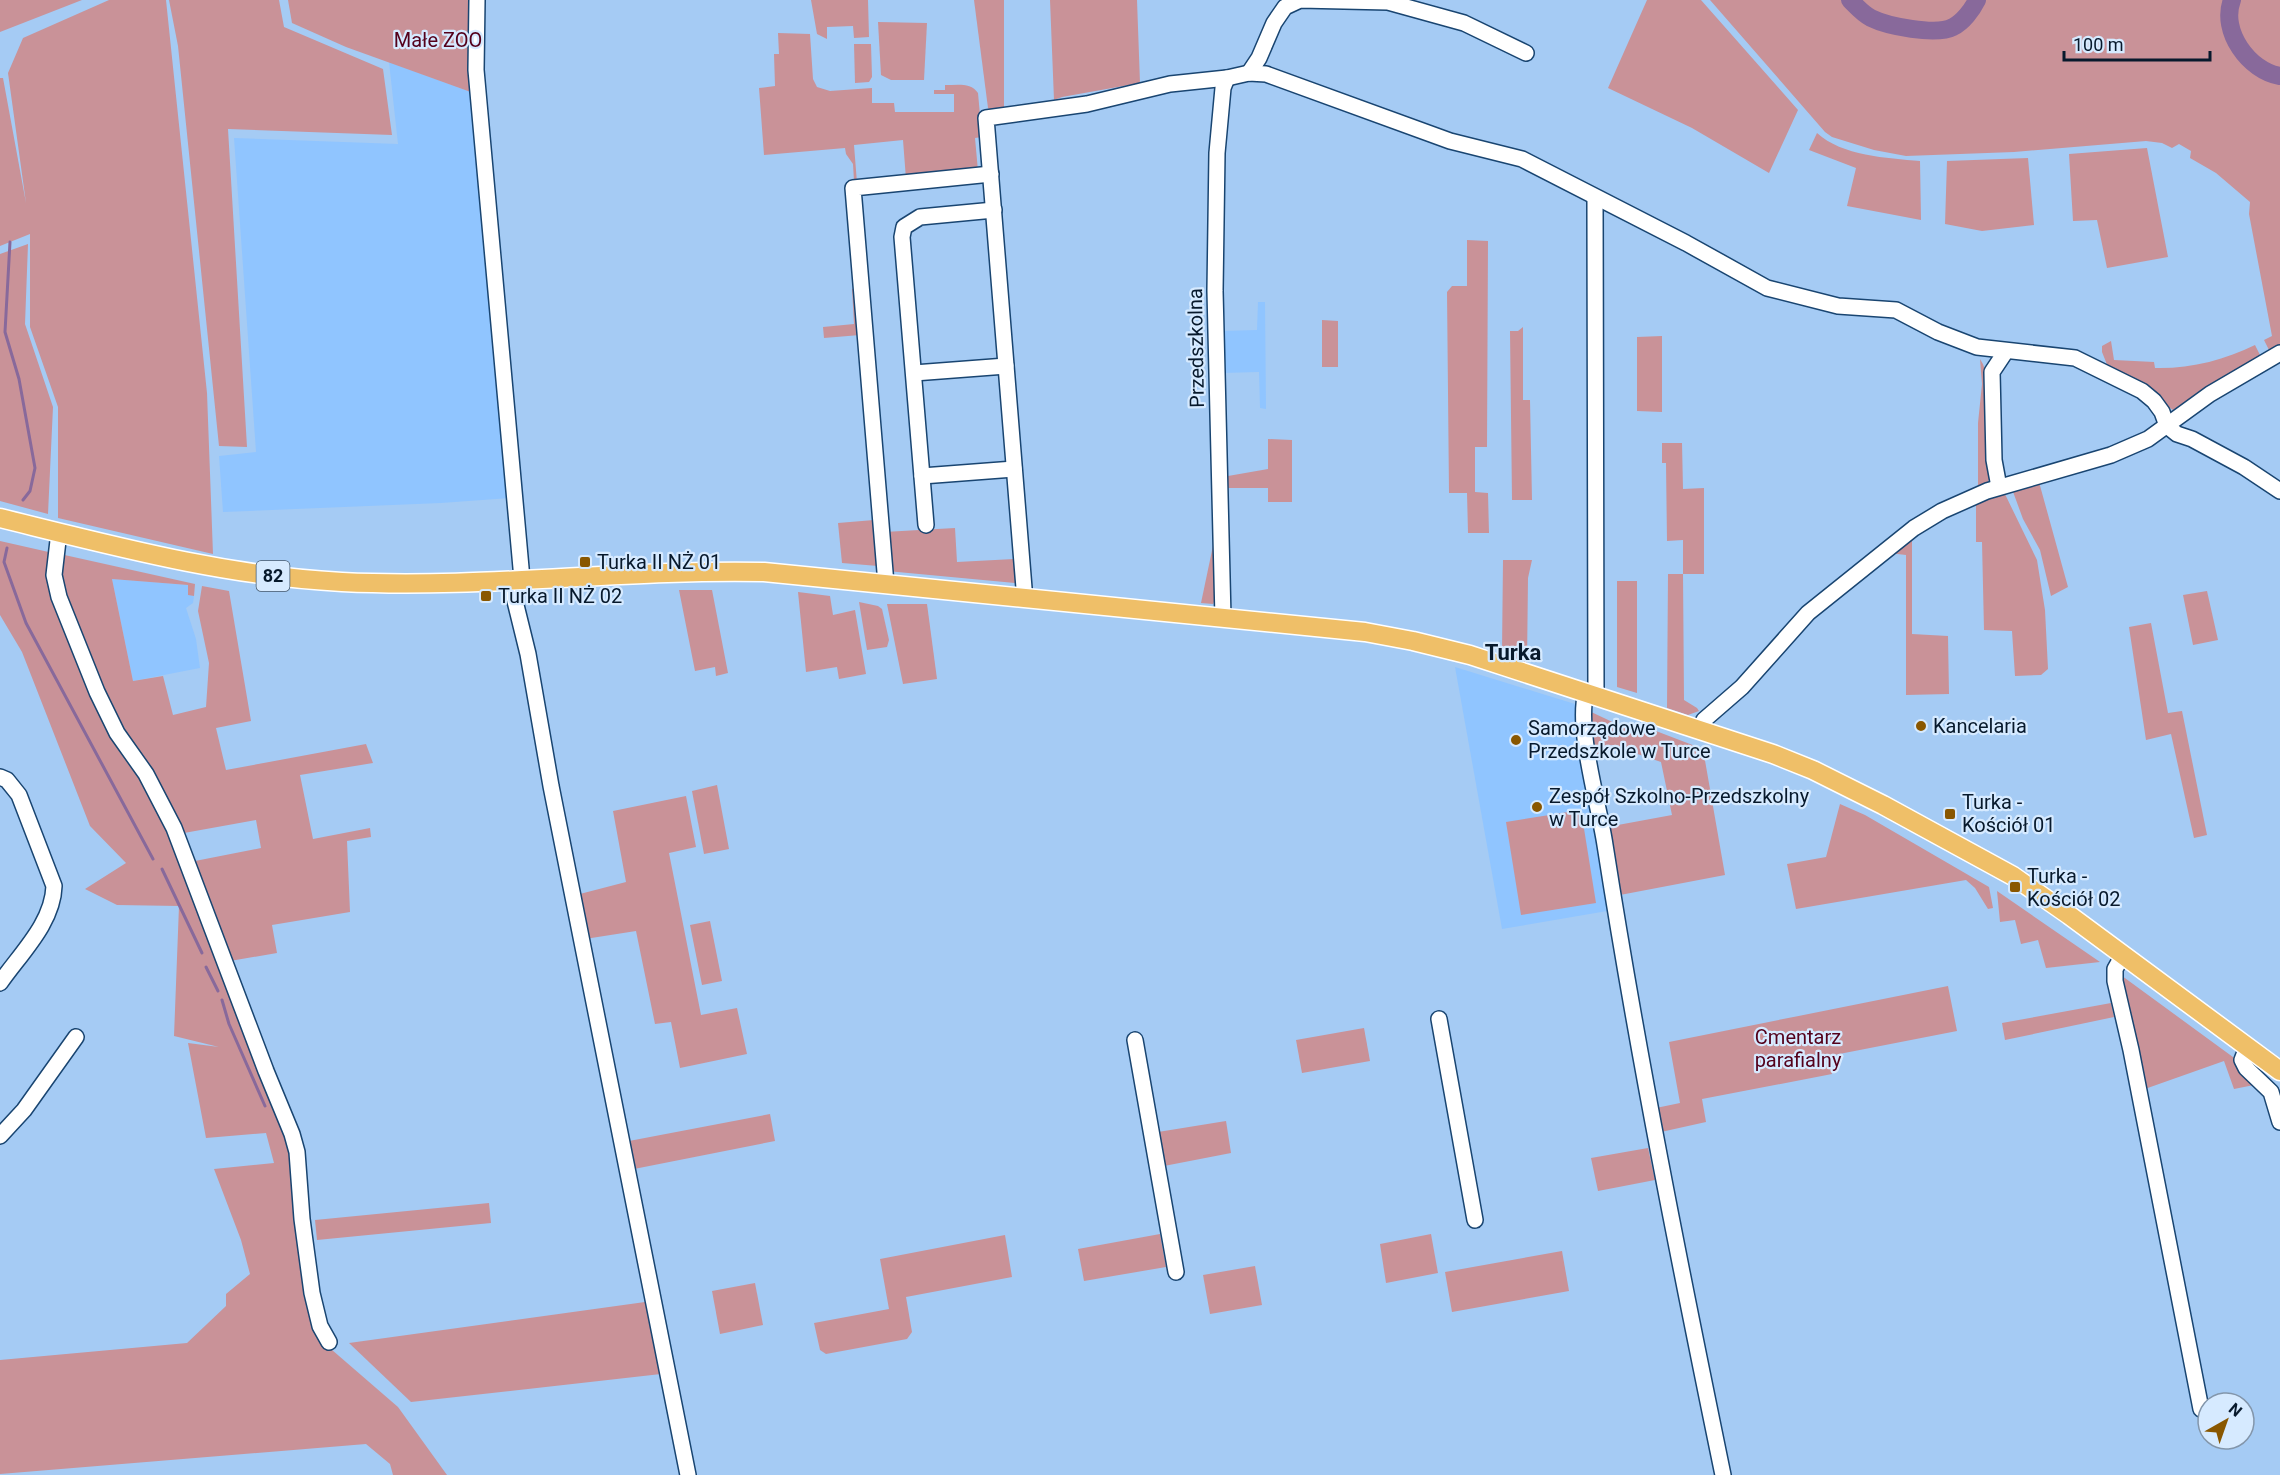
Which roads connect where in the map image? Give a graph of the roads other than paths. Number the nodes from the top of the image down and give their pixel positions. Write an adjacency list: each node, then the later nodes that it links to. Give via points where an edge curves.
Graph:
1 (477, 0): 22 (street, via 476,70)
2 (1526, 53): 3 (street, via 1464,22 1388,2 1299,0 1285,7 1274,23)
3 (1249, 73): 4 (street); 6 (street, via 1292,82 1450,141 1514,156)
4 (1227, 78): 5 (street, via 1170,84 1087,104 986,118); 25 (street, Przedszkolna, via 1217,153 1215,291)
5 (991, 174): 7 (street); 23 (street, via 853,188)
6 (1595, 198): 8 (street, via 1767,288 1838,306 1896,310); 26 (street, via 1597,534)
7 (993, 210): 11 (street); 13 (street, via 920,217 904,227)
8 (1977, 347): 9 (street); 12 (street)
9 (2006, 351): 12 (street); 14 (street, via 2065,356 2091,365 2142,391 2162,412)
10 (2280, 353): 14 (street, via 2210,394)
11 (1006, 366): 13 (street); 15 (street)
12 (1992, 372): 17 (street, via 1994,460)
13 (914, 373): 16 (street)
14 (2167, 426): 17 (street, via 2156,436 2115,454); 18 (street)
15 (1014, 469): 16 (street); 24 (street)
16 (922, 476): 20 (street)
17 (1999, 487): 27 (street, via 1958,503 1914,528 1835,590 1798,623 1742,687 1704,720)
18 (2280, 490)
19 (0, 518): 21 (main road, 82)
20 (926, 525)
21 (59, 532): 22 (main road, 82, via 166,559 274,576 370,583); 40 (street, via 54,574 59,597 117,733 146,774 174,828 292,1134 312,1293 320,1326)
22 (518, 579): 23 (main road, 82, via 764,572); 42 (street, via 514,597)
23 (886, 584): 24 (main road, 82)
24 (1023, 598): 25 (main road, 82)
25 (1223, 618): 26 (main road, 82, via 1365,632 1413,641)
26 (1591, 694): 27 (main road, 82); 43 (street, via 1583,704 1583,722 1621,949)
27 (1700, 729): 29 (main road, 82, via 1813,770 1949,839 2031,888)
28 (0, 777): 30 (street, via 19,795 54,886 46,917)
29 (2124, 955): 34 (main road, 82); 41 (street, via 2115,969 2115,981)
30 (0, 983)
31 (1439, 1019): 38 (street)
32 (76, 1036): 37 (street, via 24,1110)
33 (1135, 1040): 39 (street)
34 (2247, 1047): 35 (main road, 82); 36 (street, via 2242,1060 2271,1092)
35 (2280, 1071)
36 (2280, 1122)
37 (0, 1136)
38 (1475, 1220)
39 (1176, 1272)
40 (329, 1342)
41 (2197, 1391)
42 (688, 1475)
43 (1723, 1475)

